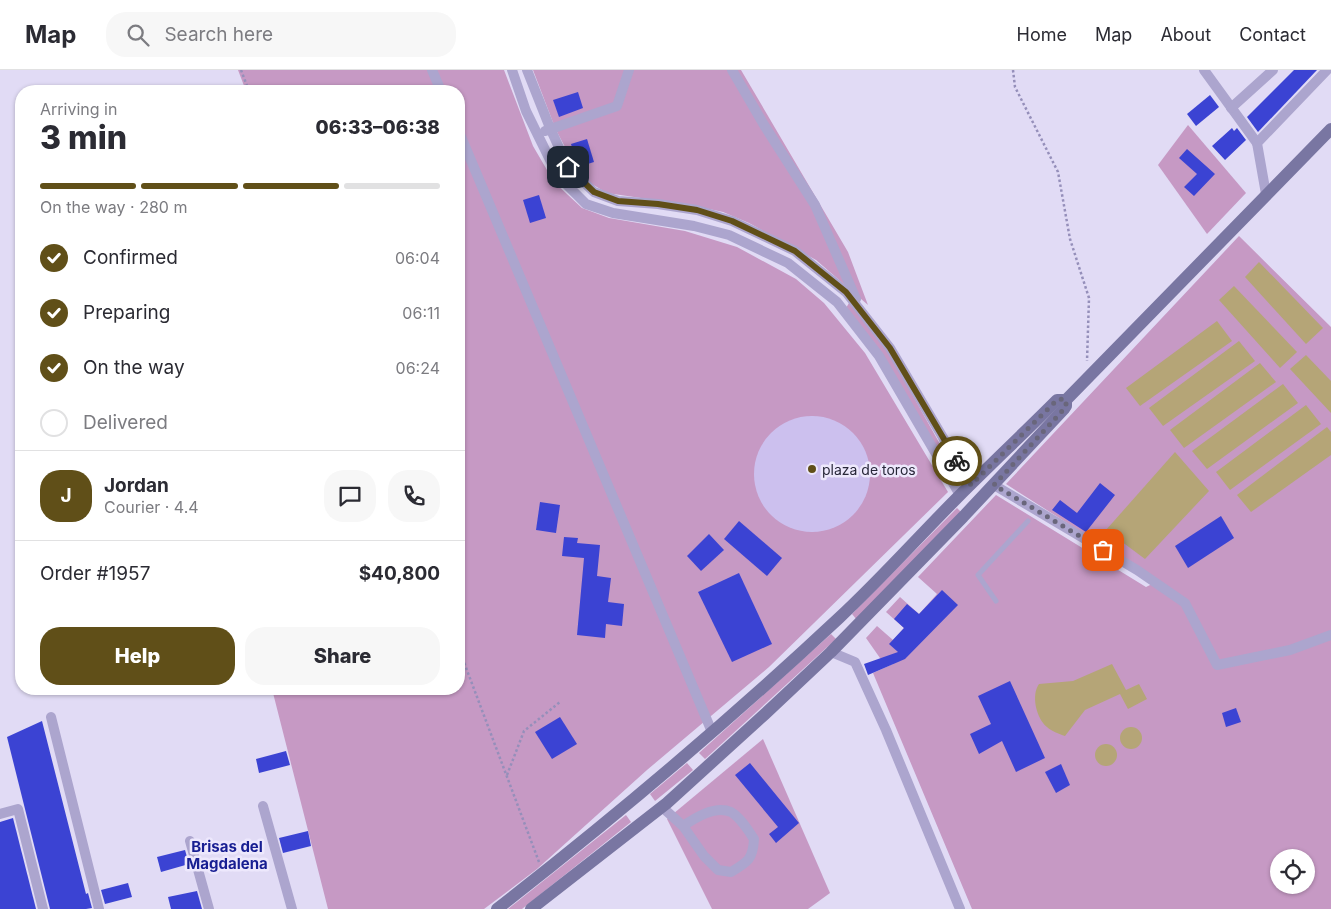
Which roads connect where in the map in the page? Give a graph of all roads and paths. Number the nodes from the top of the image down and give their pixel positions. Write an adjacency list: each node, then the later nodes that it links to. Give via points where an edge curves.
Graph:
1 (242, 70): 11 (path)
2 (432, 70): 12 (street)
3 (512, 70): 16 (street)
4 (527, 70): 14 (street)
5 (629, 70): 14 (street, via 617,106)
6 (732, 70): 20 (street, via 816,205)
7 (1013, 70): 21 (path, via 1015,87 1058,172 1070,239 1090,298 1087,365)
8 (1204, 70): 13 (street)
9 (1273, 70): 13 (street)
10 (1326, 70): 17 (street)
11 (247, 85)
12 (438, 85)
13 (1231, 108): 17 (street)
14 (550, 128): 16 (street); 20 (street, via 568,167 594,192 618,201 697,210 732,221 795,251 846,292)
15 (1331, 129): 19 (main road)
16 (538, 134): 25 (street, via 558,176 586,204 612,213 729,235 788,264 837,302 879,356)
17 (1257, 143): 19 (street)
18 (465, 146): 33 (street)
19 (1266, 194): 21 (main road)
20 (860, 309): 23 (street, via 890,348)
21 (1093, 372): 22 (main road)
22 (1066, 400): 23 (main road, via 1057,400); 24 (main road, via 1064,409)
23 (971, 485): 25 (main road)
24 (994, 485): 28 (street, via 1185,603 1217,665 1290,650); 29 (main road)
25 (960, 496): 33 (main road, via 844,613)
26 (1028, 521): 27 (lane, via 978,575)
27 (996, 601)
28 (1331, 635)
29 (831, 652): 36 (main road); 47 (street, via 855,662)
30 (465, 665): 34 (path)
31 (560, 702): 34 (path, via 524,731)
32 (51, 718): 42 (street)
33 (712, 732): 40 (main road)
34 (507, 776): 40 (path)
35 (263, 806): 44 (street)
36 (662, 807): 38 (street); 46 (main road)
37 (0, 814): 41 (street, via 18,809)
38 (683, 826): 38 (street, via 718,870 731,872 747,863 754,852 754,839 732,813 723,810 712,812 697,816)
39 (190, 841): 43 (street)
40 (543, 873): 45 (main road)
41 (43, 909)
42 (99, 909)
43 (209, 909)
44 (292, 909)
45 (497, 909)
46 (531, 909)
47 (960, 909)

